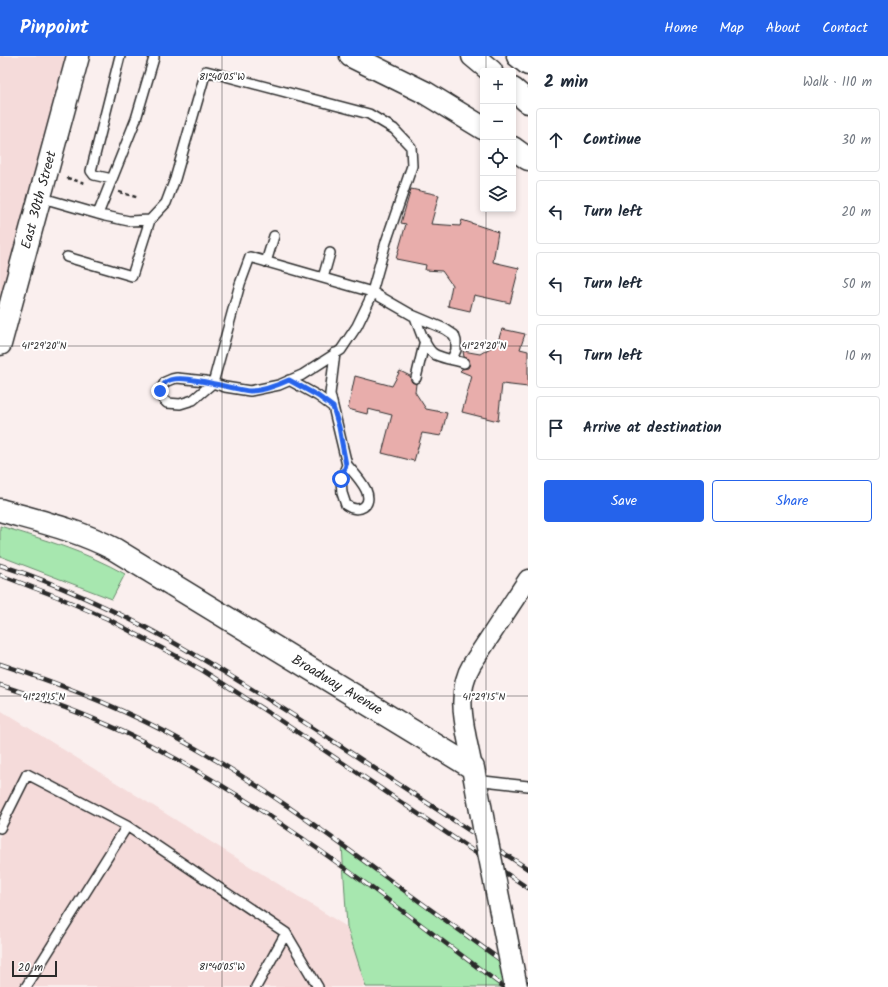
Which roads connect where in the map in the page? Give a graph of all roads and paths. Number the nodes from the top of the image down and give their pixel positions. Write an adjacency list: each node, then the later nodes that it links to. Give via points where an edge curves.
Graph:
1 (78, 56): 15 (main road, East 30th Street)
2 (120, 56): 14 (lane, via 91,171 94,175)
3 (154, 56): 14 (lane, via 136,119)
4 (351, 56): 11 (main road, via 424,92)
5 (473, 56): 8 (main road)
6 (518, 56): 7 (main road)
7 (528, 64)
8 (487, 68)
9 (516, 92): 10 (main road)
10 (528, 102)
11 (480, 126)
12 (516, 150): 13 (main road)
13 (528, 159)
14 (112, 179): 16 (lane)
15 (39, 197): 16 (lane); 26 (main road, East 30th Street)
16 (98, 214): 17 (lane, via 129,221)
17 (150, 220): 20 (lane, via 132,276); 23 (lane, via 166,203 175,180 206,71 369,114 394,129 411,147 412,166)
18 (274, 236): 21 (lane)
19 (330, 253): 22 (lane)
20 (67, 257)
21 (266, 262): 22 (lane); 32 (lane, via 250,258 240,284)
22 (323, 278): 23 (lane)
23 (372, 292): 24 (lane); 27 (lane, via 357,326 341,350)
24 (415, 317): 25 (lane); 28 (lane, via 454,335 456,350)
25 (424, 340): 28 (lane, via 435,355); 30 (lane)
26 (0, 344)
27 (335, 353): 31 (lane, via 302,375); 33 (lane, via 330,394)
28 (452, 359): 29 (lane)
29 (464, 363)
30 (416, 378)
31 (289, 380): 32 (lane, via 280,385 250,391); 33 (lane)
32 (213, 384): 32 (lane, via 172,379 165,382 160,391 162,398 168,403 180,404 193,400)
33 (333, 407): 34 (lane)
34 (346, 465)
35 (0, 510): 37 (main road, Broadway Avenue, via 89,537 110,547)
36 (528, 579): 37 (street, via 465,677 462,708)
37 (474, 774): 38 (lane); 45 (main road, bridge)
38 (528, 786)
39 (127, 826): 40 (lane, via 27,774); 41 (lane); 42 (lane)
40 (0, 828)
41 (286, 934): 43 (lane); 44 (lane)
42 (26, 987)
43 (256, 987)
44 (318, 987)
45 (516, 987)

